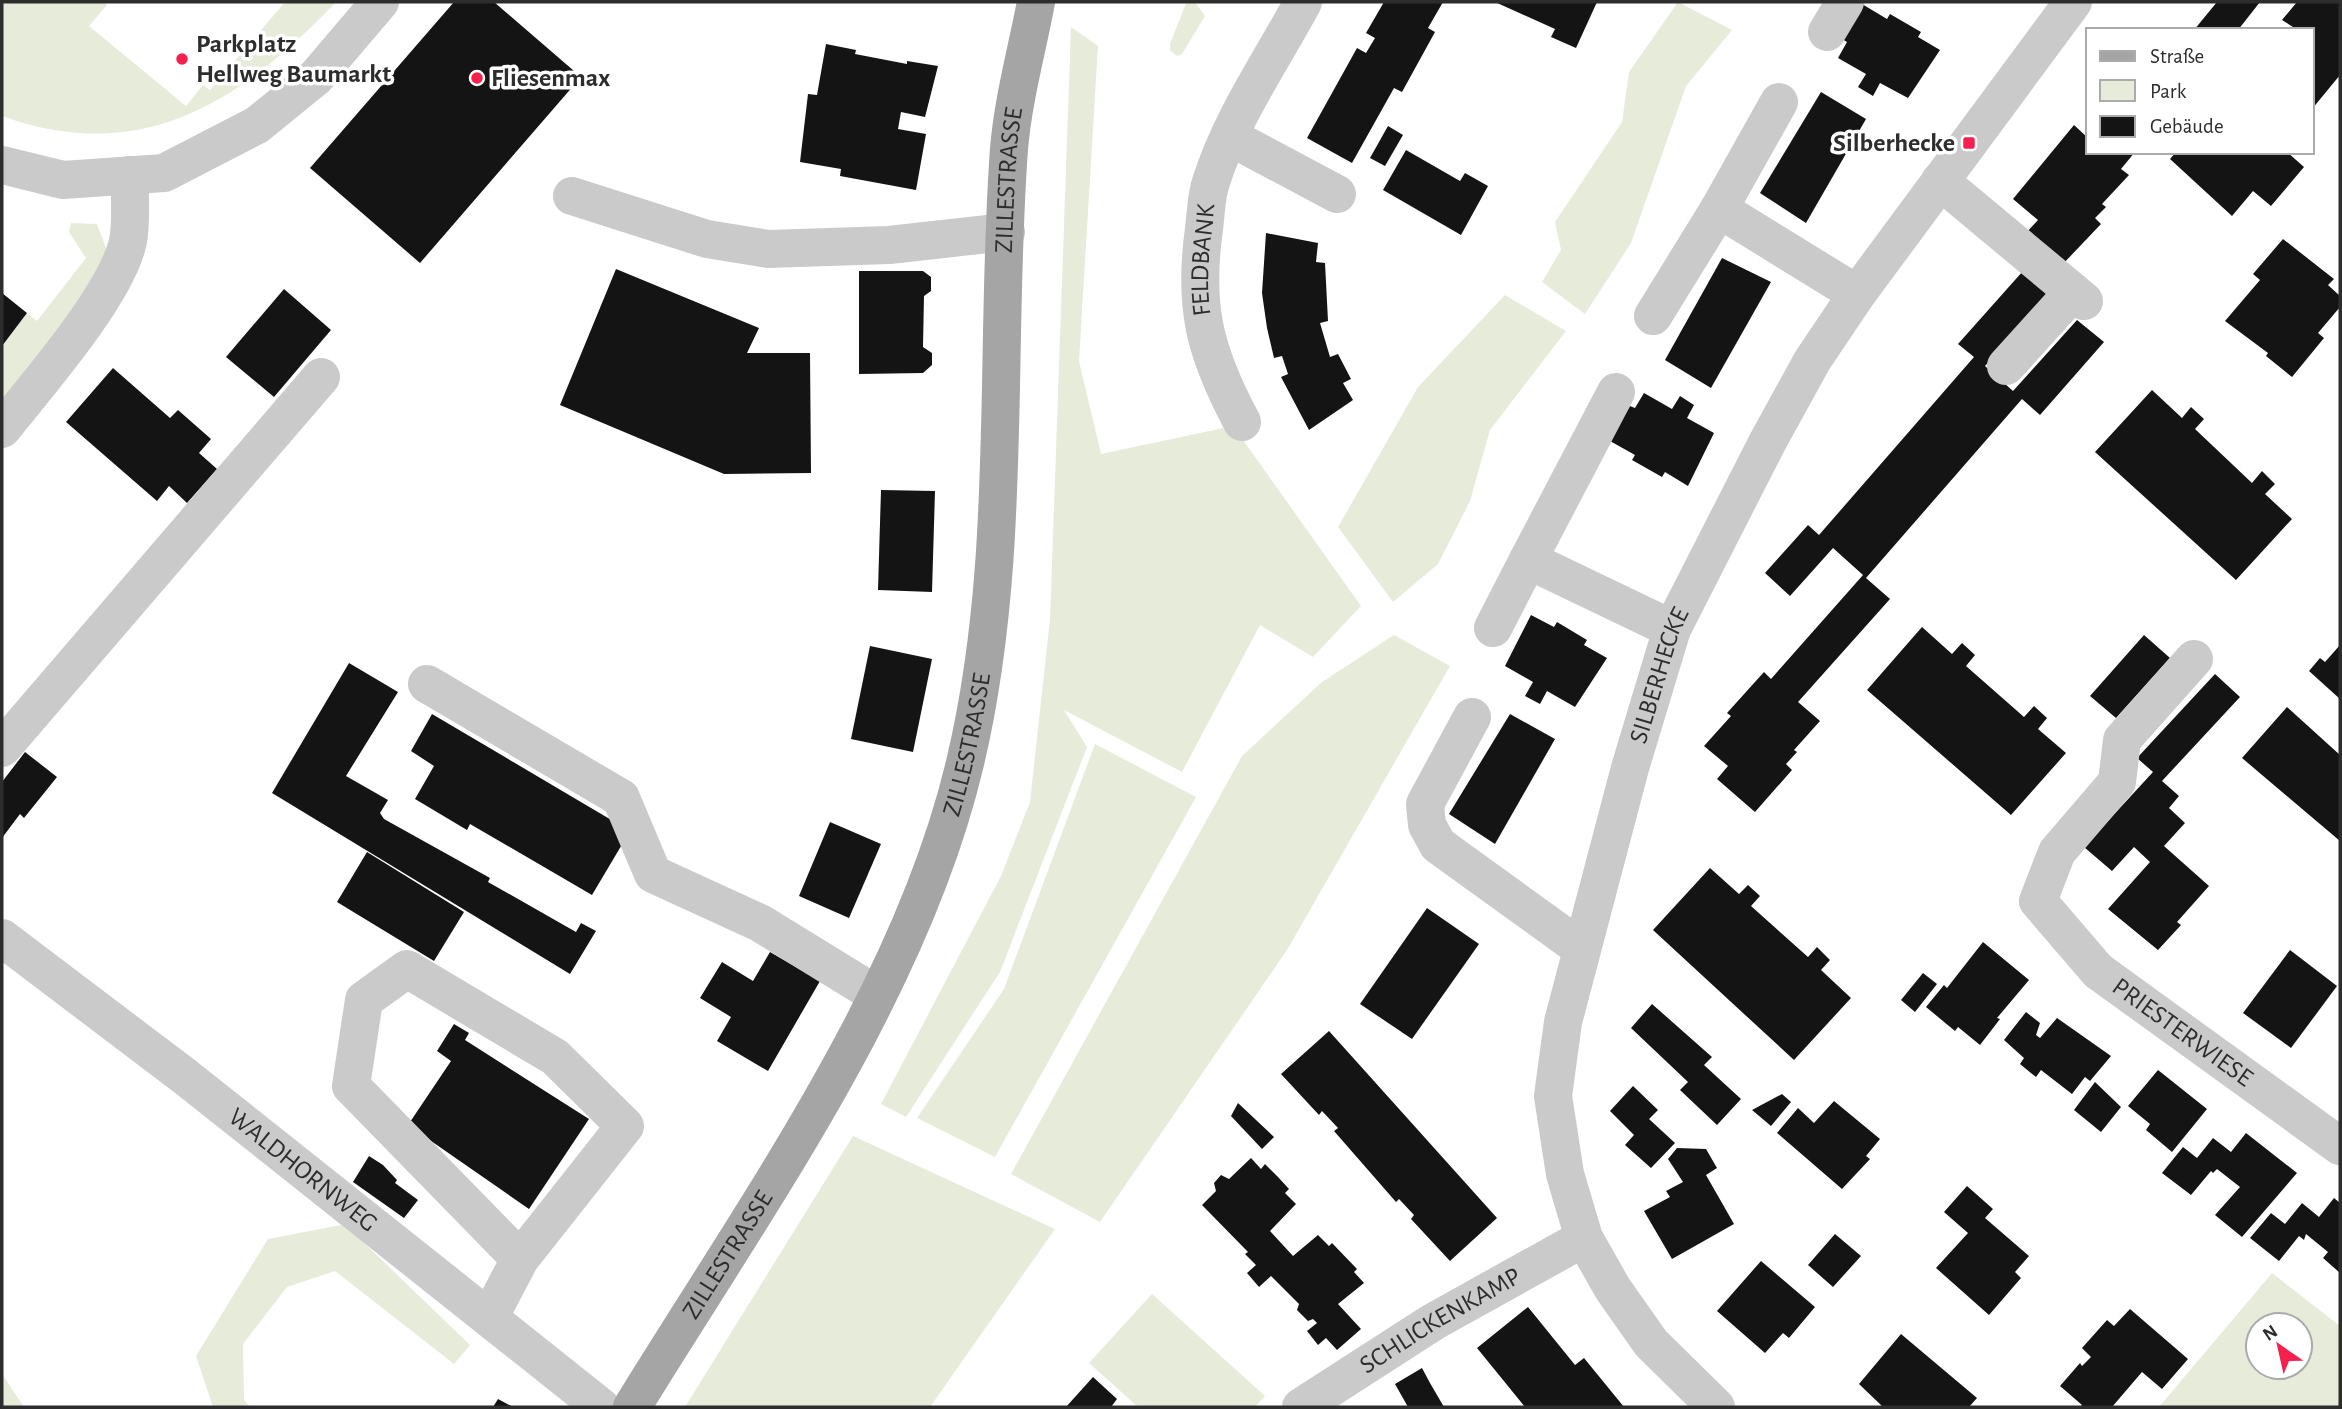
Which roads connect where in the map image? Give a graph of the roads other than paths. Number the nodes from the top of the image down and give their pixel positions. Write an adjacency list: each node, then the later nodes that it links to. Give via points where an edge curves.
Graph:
1 (380, 2): 8 (street, via 316,77 257,125 164,173)
2 (1036, 2): 13 (main road, ZILLESTRASSE, via 1009,146)
3 (2073, 2): 9 (street, SILBERHECKE)
4 (1289, 6): 6 (street, FELDBANK)
5 (1779, 102): 12 (street)
6 (1230, 137): 10 (street); 19 (street, FELDBANK, via 1210,183 1199,266 1199,305 1216,372)
7 (2, 165): 8 (street, via 63,180)
8 (130, 176): 20 (street, via 128,241 108,287)
9 (1940, 181): 14 (street, SILBERHECKE); 16 (street, via 2078,297)
10 (1337, 194)
11 (572, 196): 13 (street, via 707,239 768,249 888,245)
12 (1719, 209): 14 (street); 15 (street)
13 (1006, 232): 30 (main road, ZILLESTRASSE, via 996,548 981,675 965,763 936,861 898,957)
14 (1857, 294): 23 (street, SILBERHECKE, via 1812,361)
15 (1653, 316)
16 (2006, 366)
17 (321, 377): 27 (street)
18 (1616, 392): 21 (street)
19 (1242, 422)
20 (2, 429)
21 (1528, 560): 22 (street); 23 (street)
22 (1493, 628)
23 (1672, 629): 29 (street, SILBERHECKE)
24 (2194, 659): 31 (street, PRIESTERWIESE, via 2122,740 2117,782 2057,852 2038,901 2098,971)
25 (427, 684): 30 (street, via 621,798 653,874 760,923)
26 (1472, 717): 29 (street, via 1425,804 1427,825 1438,845)
27 (2, 748)
28 (2, 938): 34 (street, WALDHORNWEG)
29 (1583, 949): 32 (street, SILBERHECKE, via 1563,1022 1553,1096 1565,1174)
30 (877, 995): 36 (main road, ZILLESTRASSE, via 819,1103)
31 (2340, 1146)
32 (1584, 1238): 37 (street, SCHLICKENKAMP, via 1433,1322); 38 (street, SILBERHECKE, via 1651,1343)
33 (520, 1259): 33 (street, via 351,1086 363,1000 407,969 555,1057 625,1126); 34 (street)
34 (489, 1318): 35 (street, WALDHORNWEG)
35 (601, 1407)
36 (632, 1407)
37 (1301, 1407)
38 (1716, 1407)

